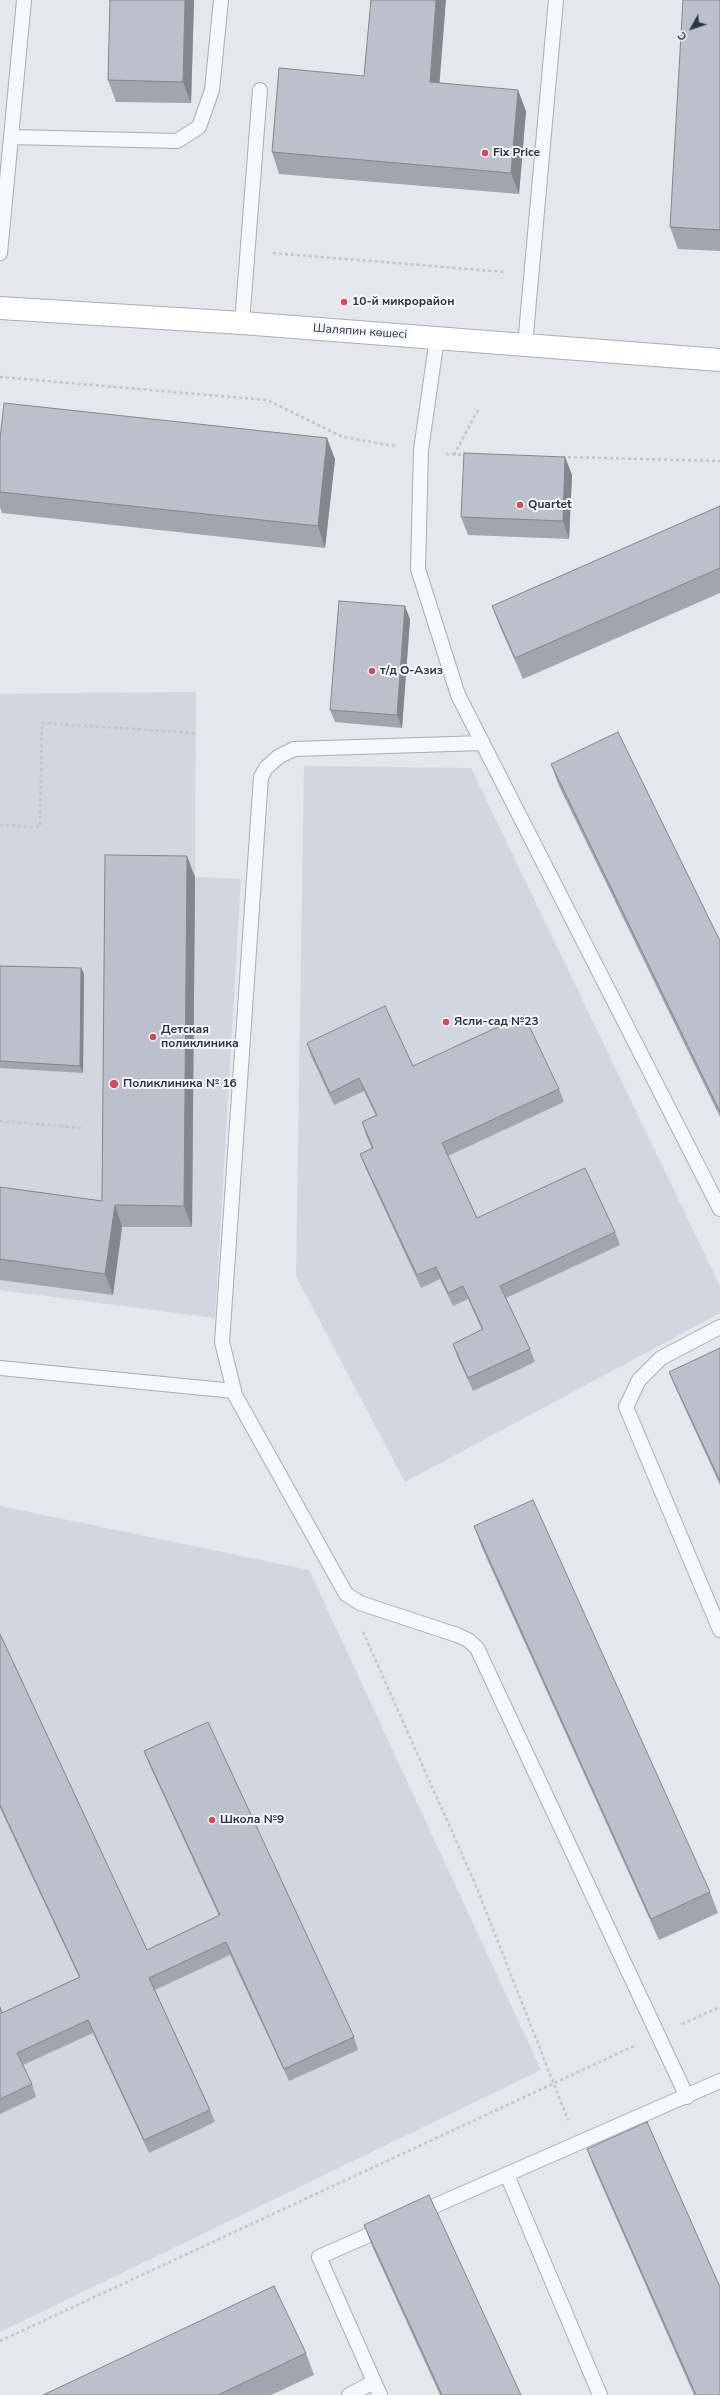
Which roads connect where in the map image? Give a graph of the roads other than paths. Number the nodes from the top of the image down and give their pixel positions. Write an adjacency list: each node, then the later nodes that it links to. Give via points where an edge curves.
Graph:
1 (24, 0): 5 (lane)
2 (221, 0): 5 (lane, via 212,90 199,127 177,141)
3 (556, 0): 10 (lane)
4 (260, 90): 8 (lane)
5 (11, 137): 6 (lane)
6 (0, 253)
7 (0, 308): 8 (main road, Шаляпин көшесі)
8 (242, 323): 9 (main road, Шаляпин көшесі)
9 (438, 338): 10 (main road, Шаляпин көшесі); 12 (lane, via 421,450 418,569 458,695)
10 (525, 345): 11 (main road, Шаляпин көшесі)
11 (720, 360)
12 (483, 743): 13 (lane); 16 (lane, via 294,749 278,757 266,768 261,777 222,1342)
13 (720, 1209)
14 (720, 1327): 17 (lane, via 662,1358 639,1380 626,1408)
15 (0, 1368): 16 (lane)
16 (234, 1391): 19 (lane, via 347,1596 360,1603 457,1635 477,1648)
17 (720, 1630)
18 (720, 2081): 19 (lane)
19 (686, 2097): 20 (lane)
20 (507, 2175): 21 (lane, via 319,2257); 24 (lane)
21 (374, 2382): 22 (lane); 23 (lane)
22 (349, 2395)
23 (380, 2395)
24 (600, 2395)

